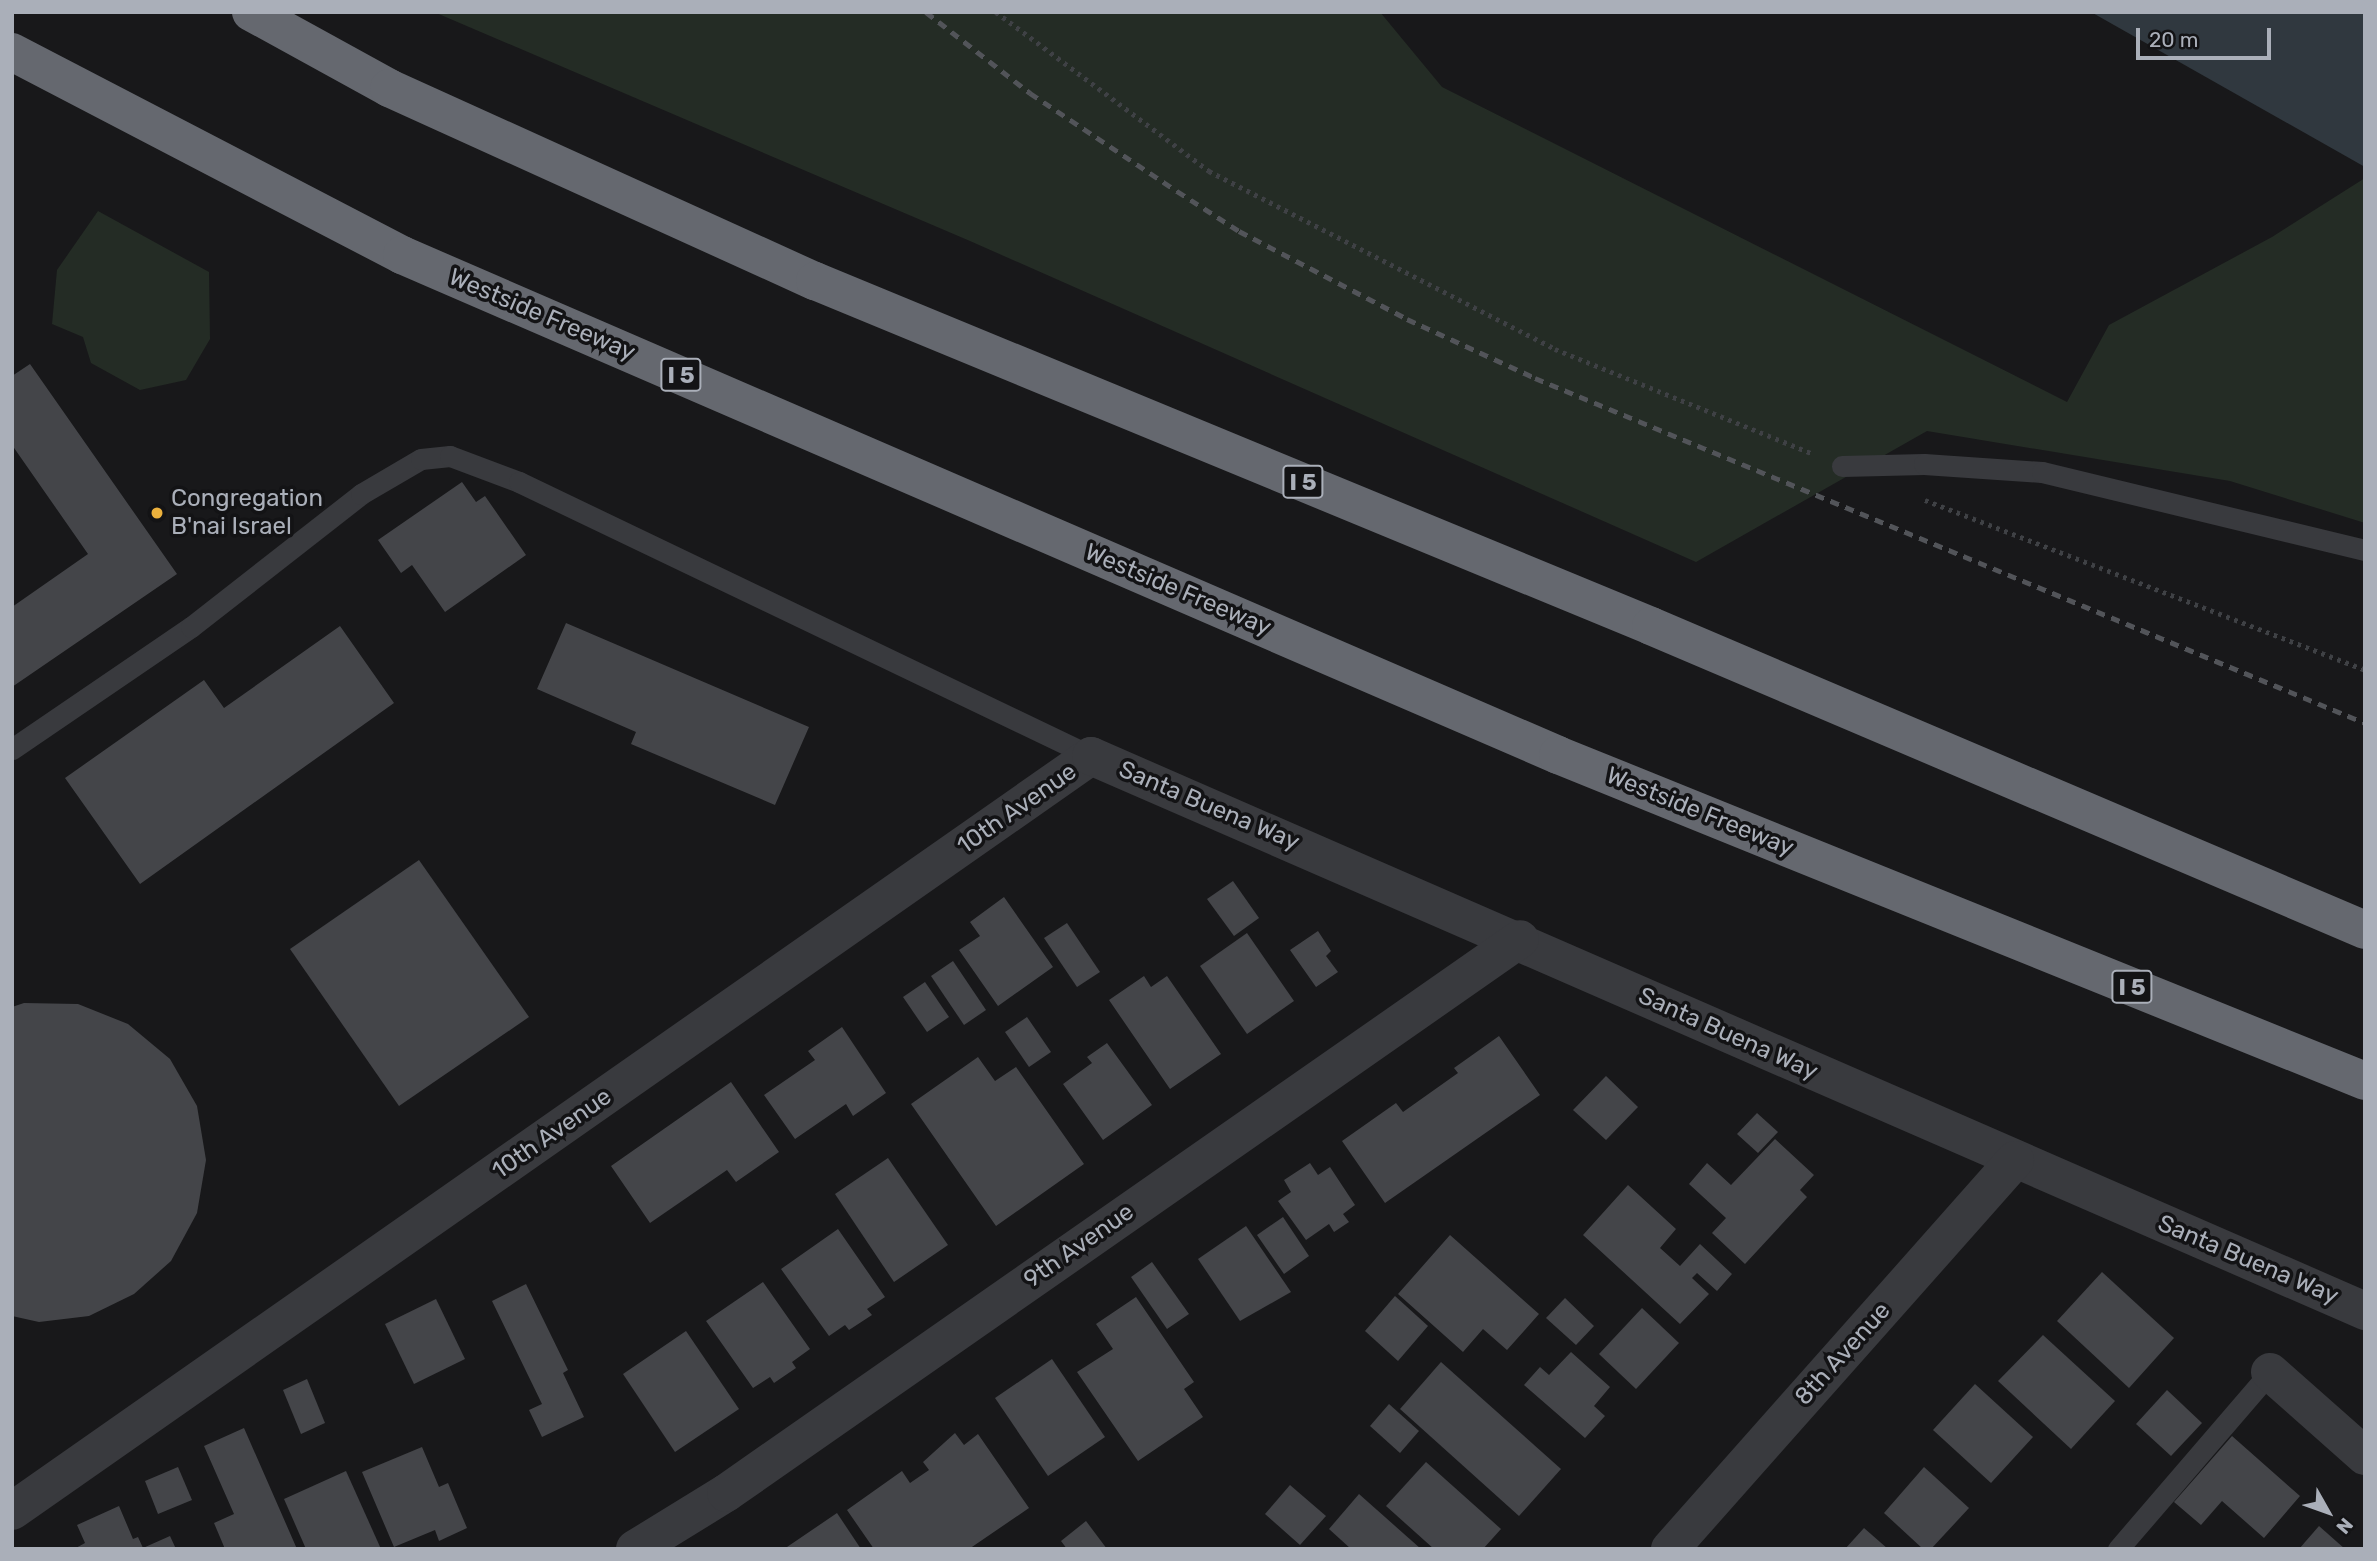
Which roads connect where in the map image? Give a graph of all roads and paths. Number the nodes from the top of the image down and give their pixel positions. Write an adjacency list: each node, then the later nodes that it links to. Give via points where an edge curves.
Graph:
1 (251, 12): 10 (highway, I 5, via 389,88 815,281 1651,626)
2 (996, 12): 4 (path, via 1209,170 1555,349)
3 (12, 52): 12 (highway, Westside Freeway / I 5, via 427,266 1558,755)
4 (1842, 466): 6 (lane, via 1924,464 2042,472)
5 (1915, 496): 7 (path)
6 (2365, 550)
7 (2365, 670)
8 (12, 749): 9 (lane, via 191,626 361,494 421,459 450,456 519,482)
9 (1091, 756): 11 (street, Santa Buena Way); 17 (street, 10th Avenue)
10 (2365, 930)
11 (1520, 939): 13 (street, Santa Buena Way); 18 (street, 9th Avenue, via 726,1493)
12 (2365, 1081)
13 (2015, 1160): 14 (street, Santa Buena Way); 19 (street, 8th Avenue)
14 (2365, 1311)
15 (2270, 1372): 16 (street); 20 (lane)
16 (2365, 1456)
17 (12, 1511)
18 (635, 1549)
19 (1670, 1549)
20 (2118, 1549)

